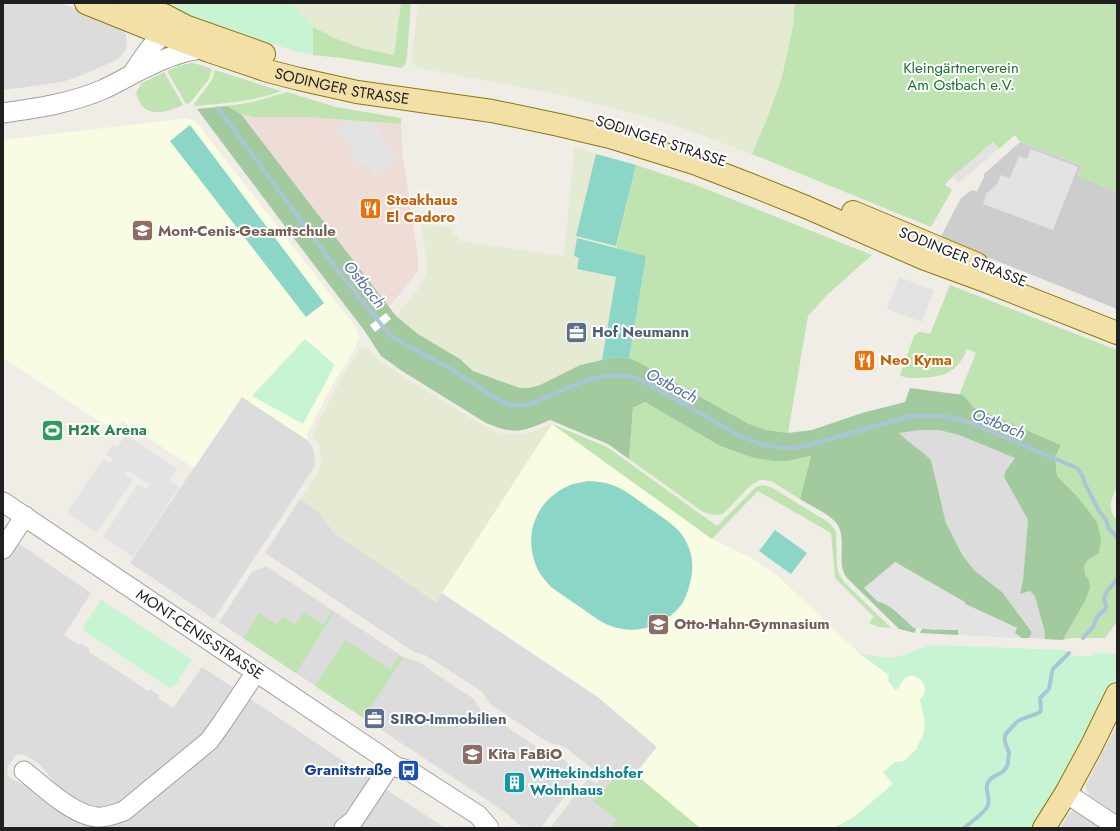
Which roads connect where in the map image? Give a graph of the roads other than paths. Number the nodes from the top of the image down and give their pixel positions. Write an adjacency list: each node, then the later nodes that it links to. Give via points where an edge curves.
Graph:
1 (86, 3): 4 (main road, SODINGER STRASSE)
2 (130, 3): 3 (main road, SODINGER STRASSE)
3 (186, 26): 4 (street, SODINGER STRASSE); 8 (main road, SODINGER STRASSE, via 301,65 354,77 491,96 550,108 656,137 751,171)
4 (163, 34): 5 (main road, SODINGER STRASSE); 6 (street, SODINGER STRASSE)
5 (203, 49): 6 (street, SODINGER STRASSE, via 180,53); 9 (main road, SODINGER STRASSE, via 268,71 326,85 407,100 492,111 603,135 654,150 746,183 925,259)
6 (131, 74): 7 (street, SODINGER STRASSE, via 103,89 72,100 46,107)
7 (3, 113)
8 (1117, 320)
9 (1117, 333)
10 (3, 502): 11 (street, MONT-CENIS-STRASSE)
11 (25, 516): 12 (street); 13 (street, MONT-CENIS-STRASSE)
12 (3, 549)
13 (256, 672): 15 (street, MONT-CENIS-STRASSE); 16 (street, via 209,741 124,811 96,817 84,814 70,807)
14 (1117, 694): 17 (main road)
15 (393, 765): 18 (street, MONT-CENIS-STRASSE, via 408,770 478,815); 20 (street, via 353,821)
16 (24, 771)
17 (1066, 793): 19 (street); 21 (main road)
18 (488, 827)
19 (1117, 827)
20 (344, 828)
21 (1044, 828)

